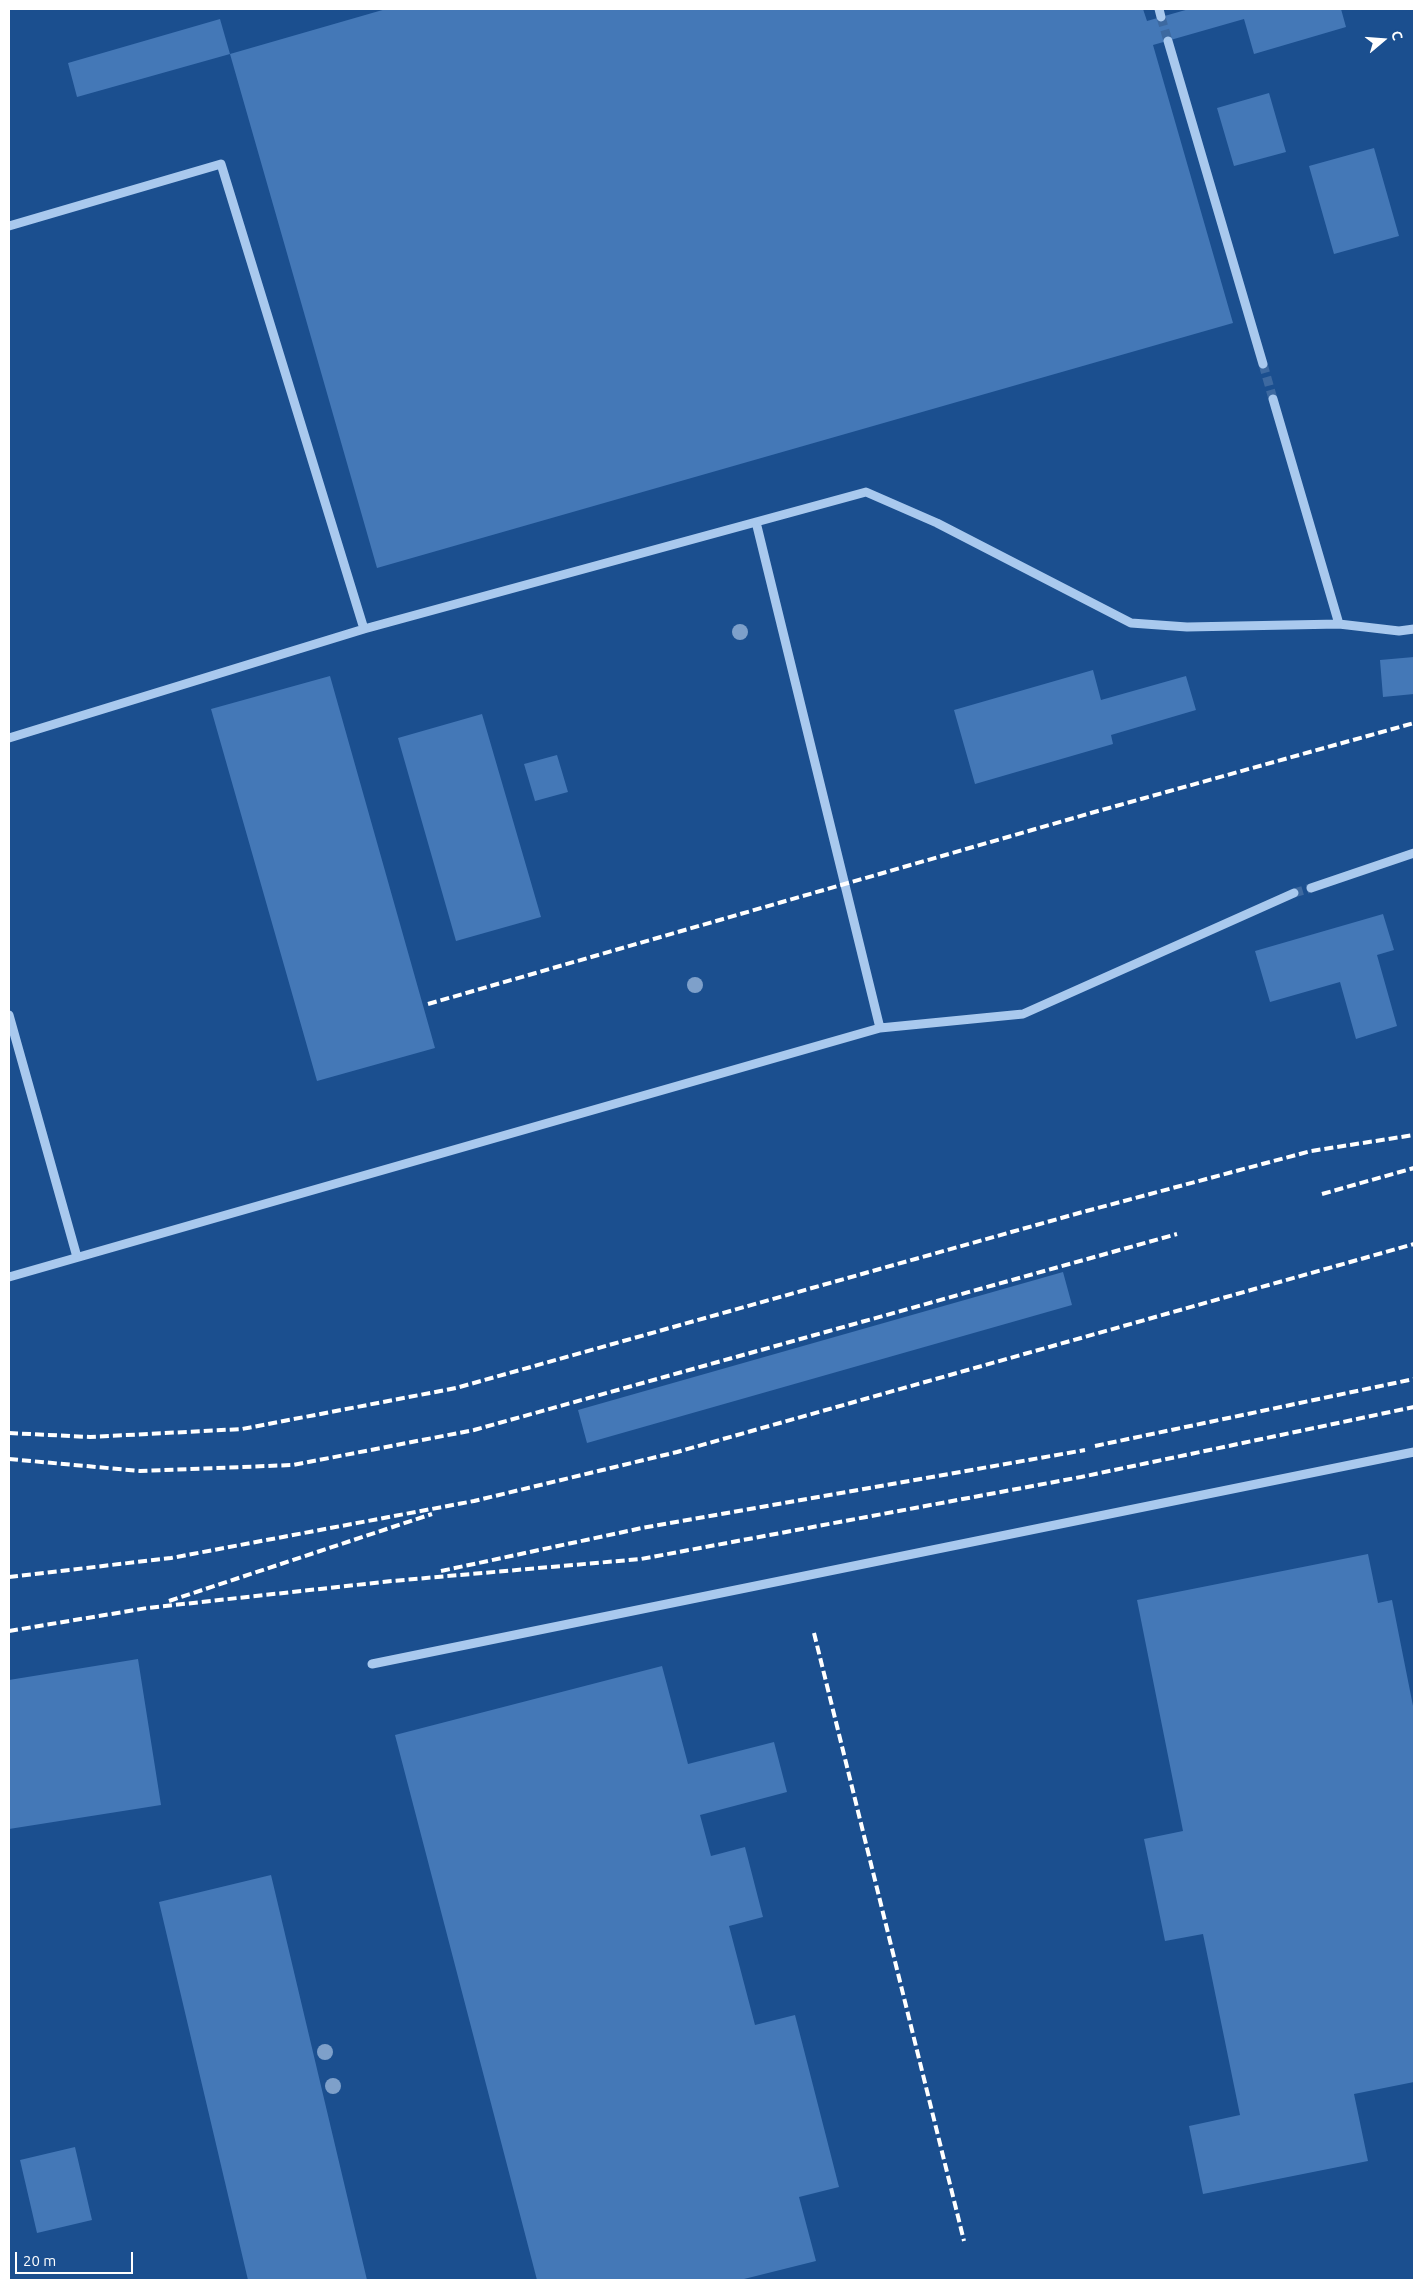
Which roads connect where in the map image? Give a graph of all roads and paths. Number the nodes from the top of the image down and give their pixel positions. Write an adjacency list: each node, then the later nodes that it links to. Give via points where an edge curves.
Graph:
1 (1168, 40): 3 (lane)
2 (9, 226): 7 (lane, via 221,164)
3 (1263, 364)
4 (1273, 399): 6 (lane)
5 (756, 522): 6 (lane, via 866,492 938,523 1131,622 1187,627); 7 (lane); 14 (lane)
6 (1339, 624): 8 (lane, via 1399,631)
7 (364, 629): 9 (lane)
8 (1414, 629)
9 (9, 738)
10 (1414, 853): 11 (lane)
11 (1311, 888)
12 (1294, 894): 14 (lane, via 1023,1014)
13 (9, 1015): 15 (lane)
14 (880, 1028): 15 (lane)
15 (77, 1257): 16 (lane)
16 (9, 1277)
17 (1414, 1452): 18 (lane)
18 (372, 1664)

